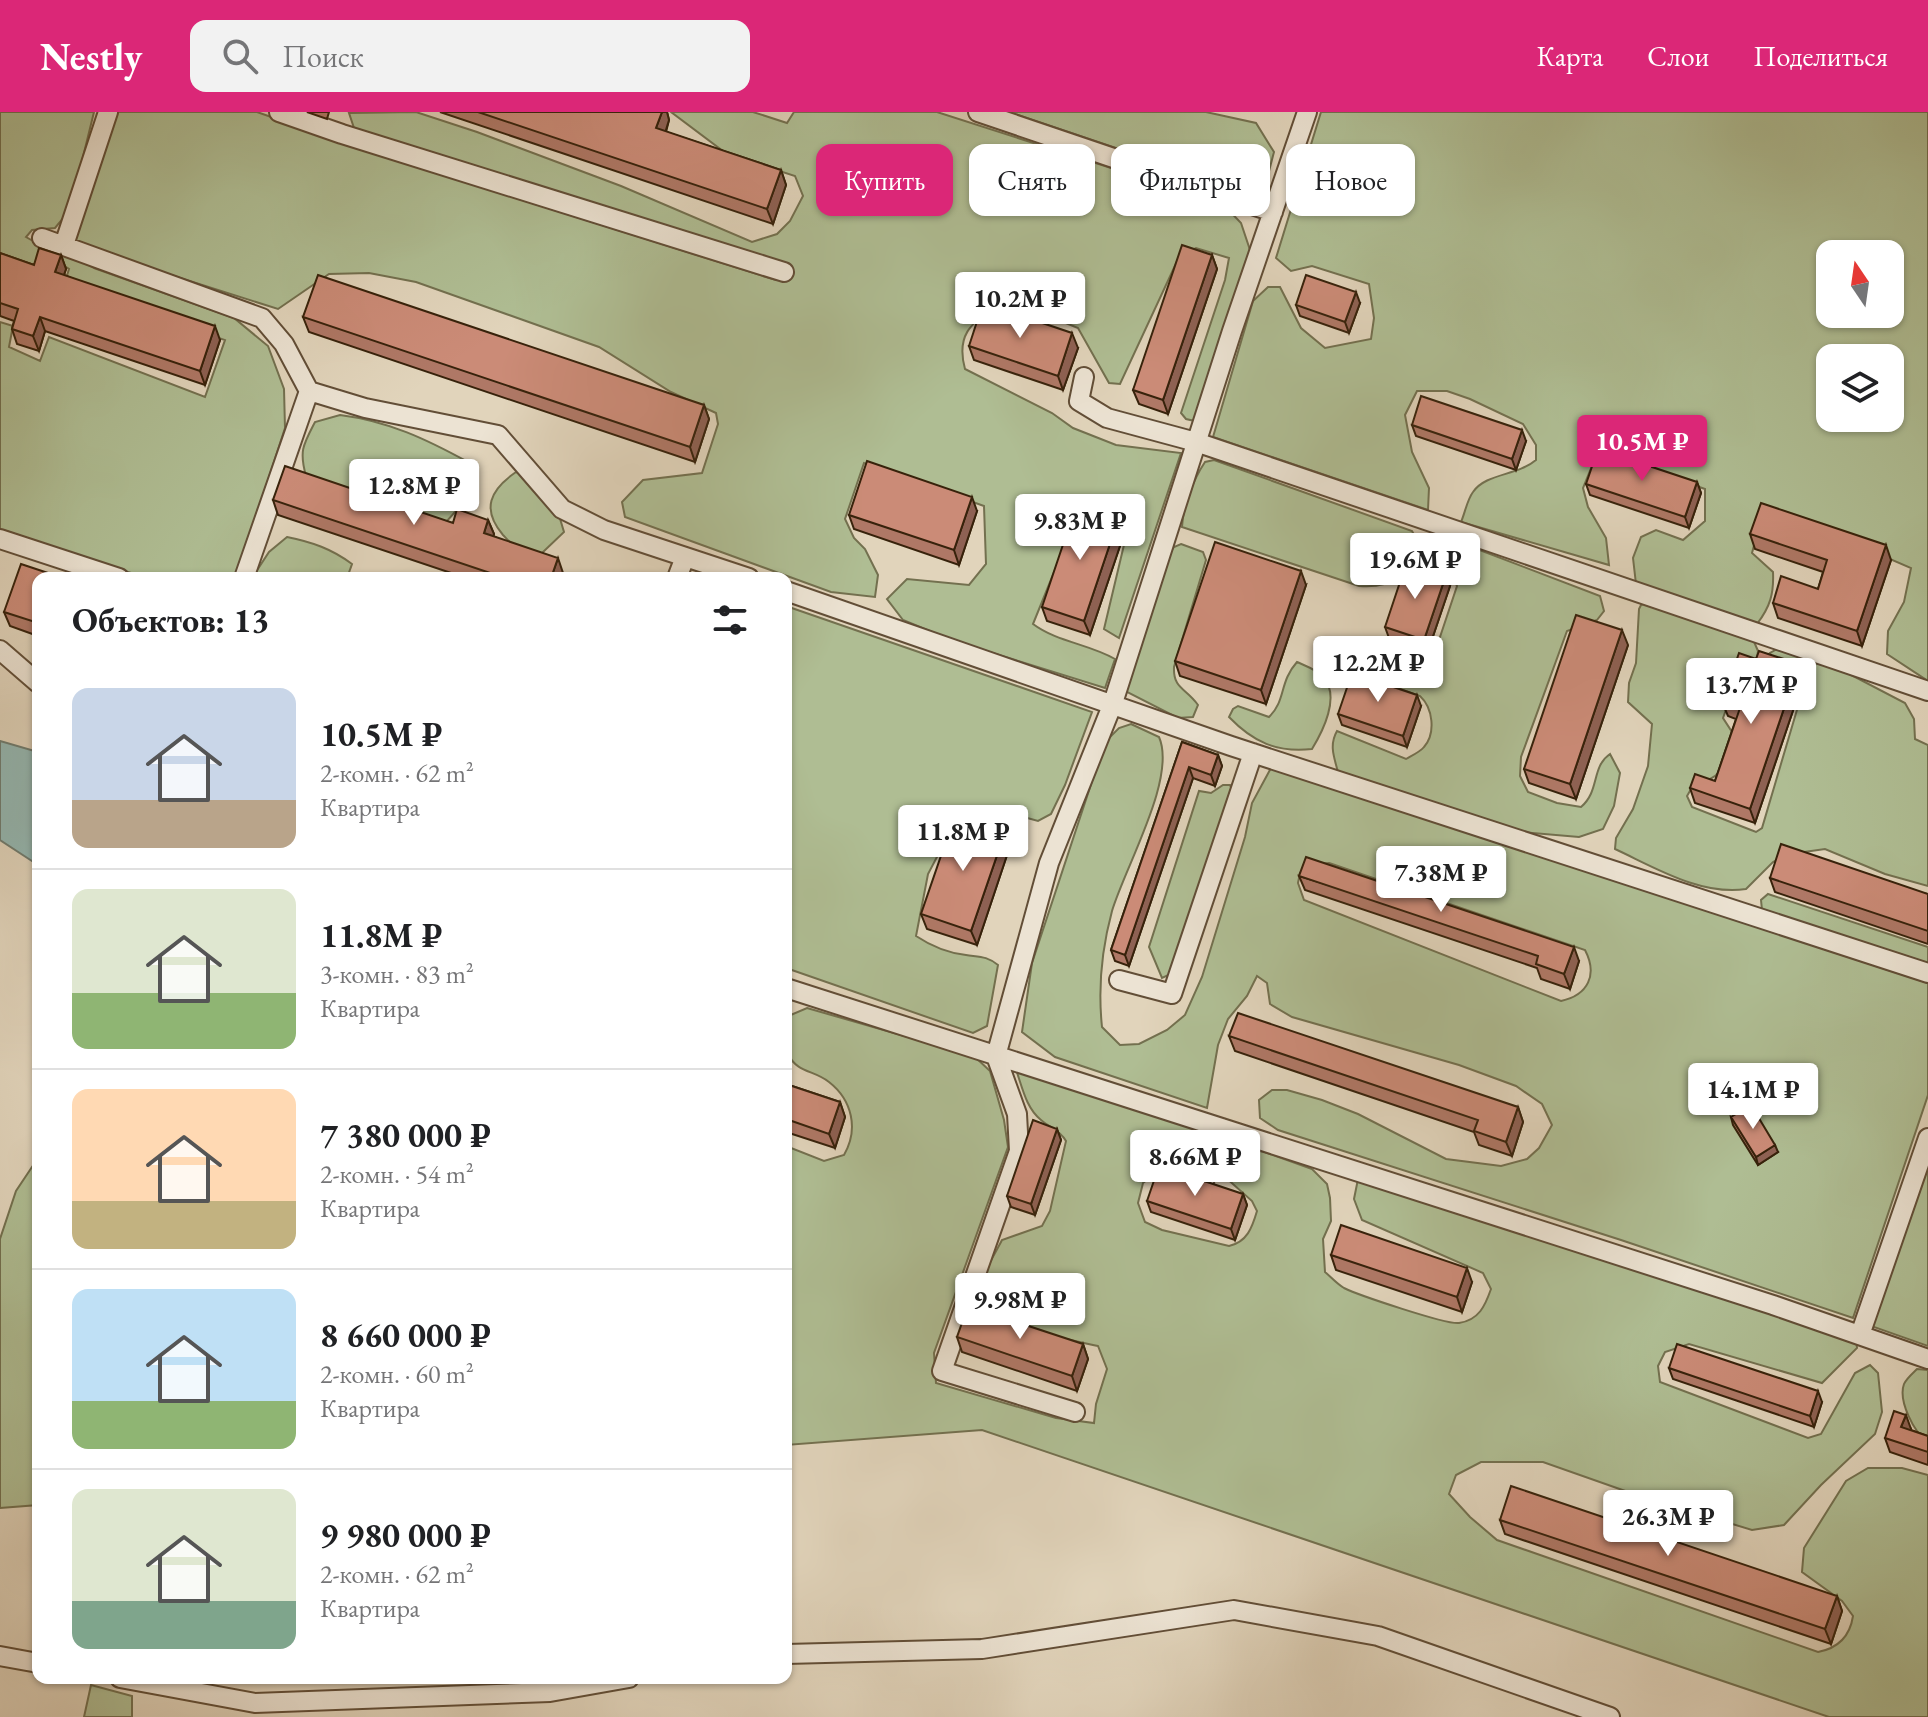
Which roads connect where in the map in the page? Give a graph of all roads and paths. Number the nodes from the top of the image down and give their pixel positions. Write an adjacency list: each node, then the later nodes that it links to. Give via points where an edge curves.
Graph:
1 (108, 112): 7 (lane)
2 (279, 112): 8 (lane)
3 (978, 112): 5 (lane)
4 (1307, 112): 5 (lane)
5 (1273, 212): 11 (lane)
6 (42, 238): 7 (lane)
7 (64, 245): 10 (lane, via 262,318 284,344)
8 (784, 272)
9 (1084, 377): 11 (lane, via 1079,401 1107,418)
10 (309, 391): 13 (lane, via 498,435 562,509 604,530); 15 (lane)
11 (1196, 442): 21 (lane); 22 (lane)
12 (1, 543): 14 (lane)
13 (685, 557): 16 (lane); 17 (lane)
14 (99, 572)
15 (246, 572)
16 (679, 572)
17 (731, 572)
18 (792, 593): 22 (lane)
19 (0, 650): 20 (lane)
20 (32, 678)
21 (1928, 691)
22 (1113, 703): 23 (lane); 27 (lane, via 1049,863)
23 (1253, 753): 24 (lane); 25 (lane, via 1172,994)
24 (1928, 973)
25 (1119, 980)
26 (792, 990): 27 (lane)
27 (996, 1056): 28 (lane); 33 (lane, via 1017,1114 1019,1151 942,1371)
28 (1222, 1128): 30 (lane); 31 (lane)
29 (1928, 1138): 31 (lane)
30 (1204, 1181)
31 (1860, 1335): 32 (lane)
32 (1928, 1359)
33 (1075, 1412)
34 (792, 1654): 39 (lane, via 982,1649 1234,1610 1378,1636)
35 (0, 1656): 36 (lane)
36 (32, 1662)
37 (152, 1684): 38 (lane, via 255,1703 550,1692)
38 (595, 1684)
39 (1610, 1717)

